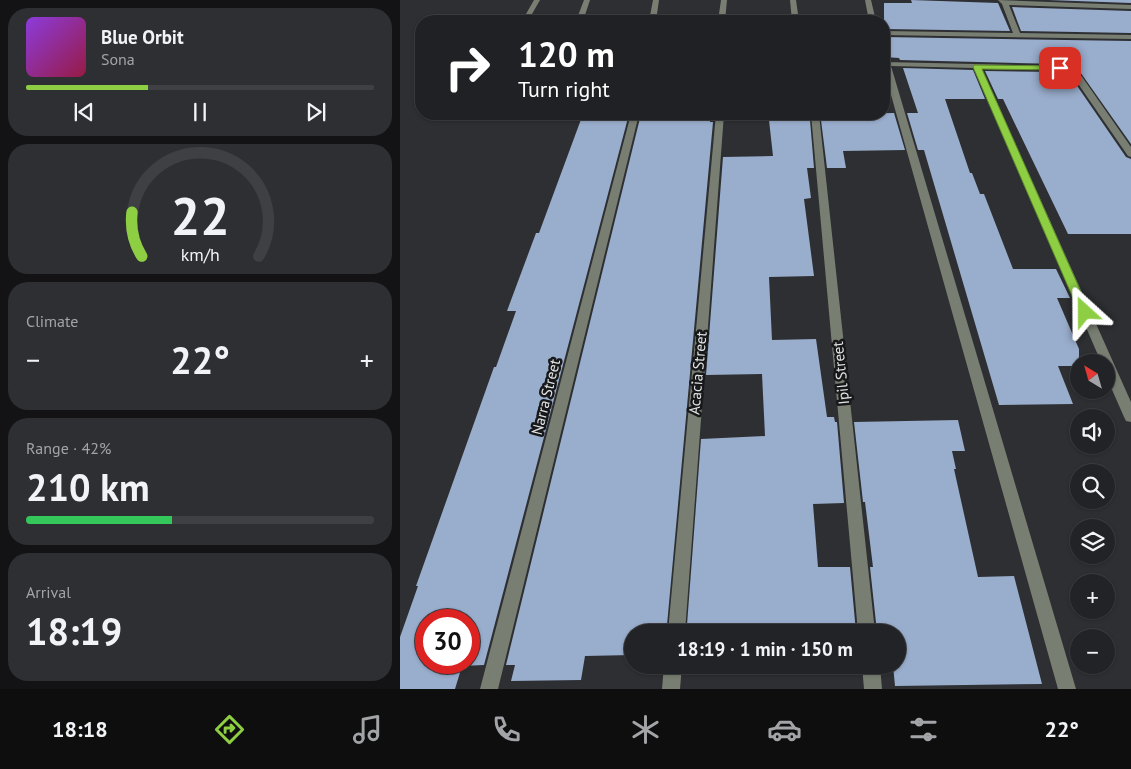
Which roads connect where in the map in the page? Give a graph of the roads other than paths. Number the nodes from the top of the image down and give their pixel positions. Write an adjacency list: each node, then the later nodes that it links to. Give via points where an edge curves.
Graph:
1 (537, 0): 9 (street)
2 (587, 0): 10 (street)
3 (656, 0): 11 (street)
4 (724, 0): 12 (street)
5 (793, 0): 13 (street)
6 (868, 0): 14 (street)
7 (1003, 2): 8 (street); 16 (street)
8 (1131, 7)
9 (528, 15)
10 (581, 15)
11 (653, 15)
12 (723, 15)
13 (795, 15)
14 (872, 15)
15 (890, 33): 16 (street)
16 (1017, 35): 17 (street)
17 (1131, 37)
18 (890, 64): 19 (street)
19 (977, 67): 24 (street, via 1060,68 1076,72); 25 (street)
20 (890, 81): 33 (street)
21 (633, 120): 30 (street, Narra Street)
22 (719, 120): 26 (street, Acacia Street)
23 (815, 120): 27 (street, Ipil Street)
24 (1131, 154)
25 (1131, 416)
26 (677, 624)
27 (866, 624)
28 (672, 674): 31 (street)
29 (872, 674): 32 (street)
30 (489, 689)
31 (671, 689)
32 (873, 689)
33 (1067, 689)

